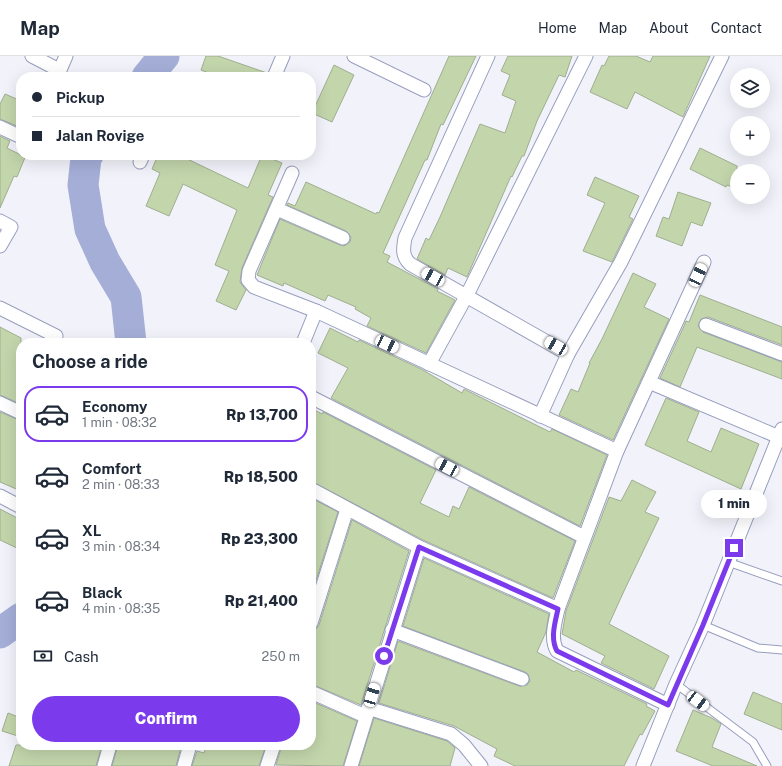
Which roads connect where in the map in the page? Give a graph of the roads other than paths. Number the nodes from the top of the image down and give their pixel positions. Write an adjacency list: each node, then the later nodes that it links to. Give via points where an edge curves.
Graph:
1 (32, 56): 8 (street)
2 (66, 56): 9 (street)
3 (283, 56): 10 (street)
4 (354, 56): 11 (street)
5 (488, 56): 20 (street, via 405,238 402,250 410,264)
6 (586, 56): 20 (street)
7 (722, 56): 26 (street, via 621,262)
8 (55, 72)
9 (59, 72)
10 (276, 72)
11 (424, 90)
12 (0, 127): 13 (street)
13 (16, 135)
14 (292, 173): 15 (street)
15 (277, 209): 17 (street); 22 (street, via 249,271 248,280 264,292)
16 (0, 221): 18 (street, via 11,226)
17 (343, 238)
18 (0, 246)
19 (704, 262): 29 (street)
20 (466, 295): 26 (street); 28 (street)
21 (0, 308): 24 (street)
22 (316, 311): 25 (street); 28 (street)
23 (706, 325): 27 (street)
24 (56, 336)
25 (305, 338)
26 (568, 354): 33 (street)
27 (782, 354)
28 (429, 364): 33 (street)
29 (649, 382): 34 (street); 35 (street)
30 (316, 399): 40 (street)
31 (0, 403): 32 (street)
32 (16, 411)
33 (540, 416): 35 (street)
34 (781, 434): 42 (street)
35 (617, 451): 40 (street)
36 (316, 492): 39 (street)
37 (0, 496): 38 (street)
38 (16, 504)
39 (347, 509): 41 (street); 44 (street)
40 (584, 537): 45 (street)
41 (419, 547): 45 (street); 47 (street)
42 (728, 562): 43 (lane); 46 (street)
43 (782, 581)
44 (316, 607)
45 (558, 609): 52 (street, via 553,633 557,651)
46 (703, 625): 48 (lane, via 758,648); 50 (street)
47 (392, 630): 49 (street); 53 (street)
48 (782, 650)
49 (522, 679)
50 (676, 684): 52 (street); 63 (lane, via 753,742)
51 (316, 694): 53 (street)
52 (668, 705): 62 (street)
53 (366, 712): 60 (street); 61 (street, via 451,734)
54 (109, 750): 57 (street)
55 (189, 750): 58 (street)
56 (272, 750): 59 (street)
57 (104, 766)
58 (184, 766)
59 (267, 766)
60 (351, 766)
61 (481, 766)
62 (643, 766)
63 (767, 766)

